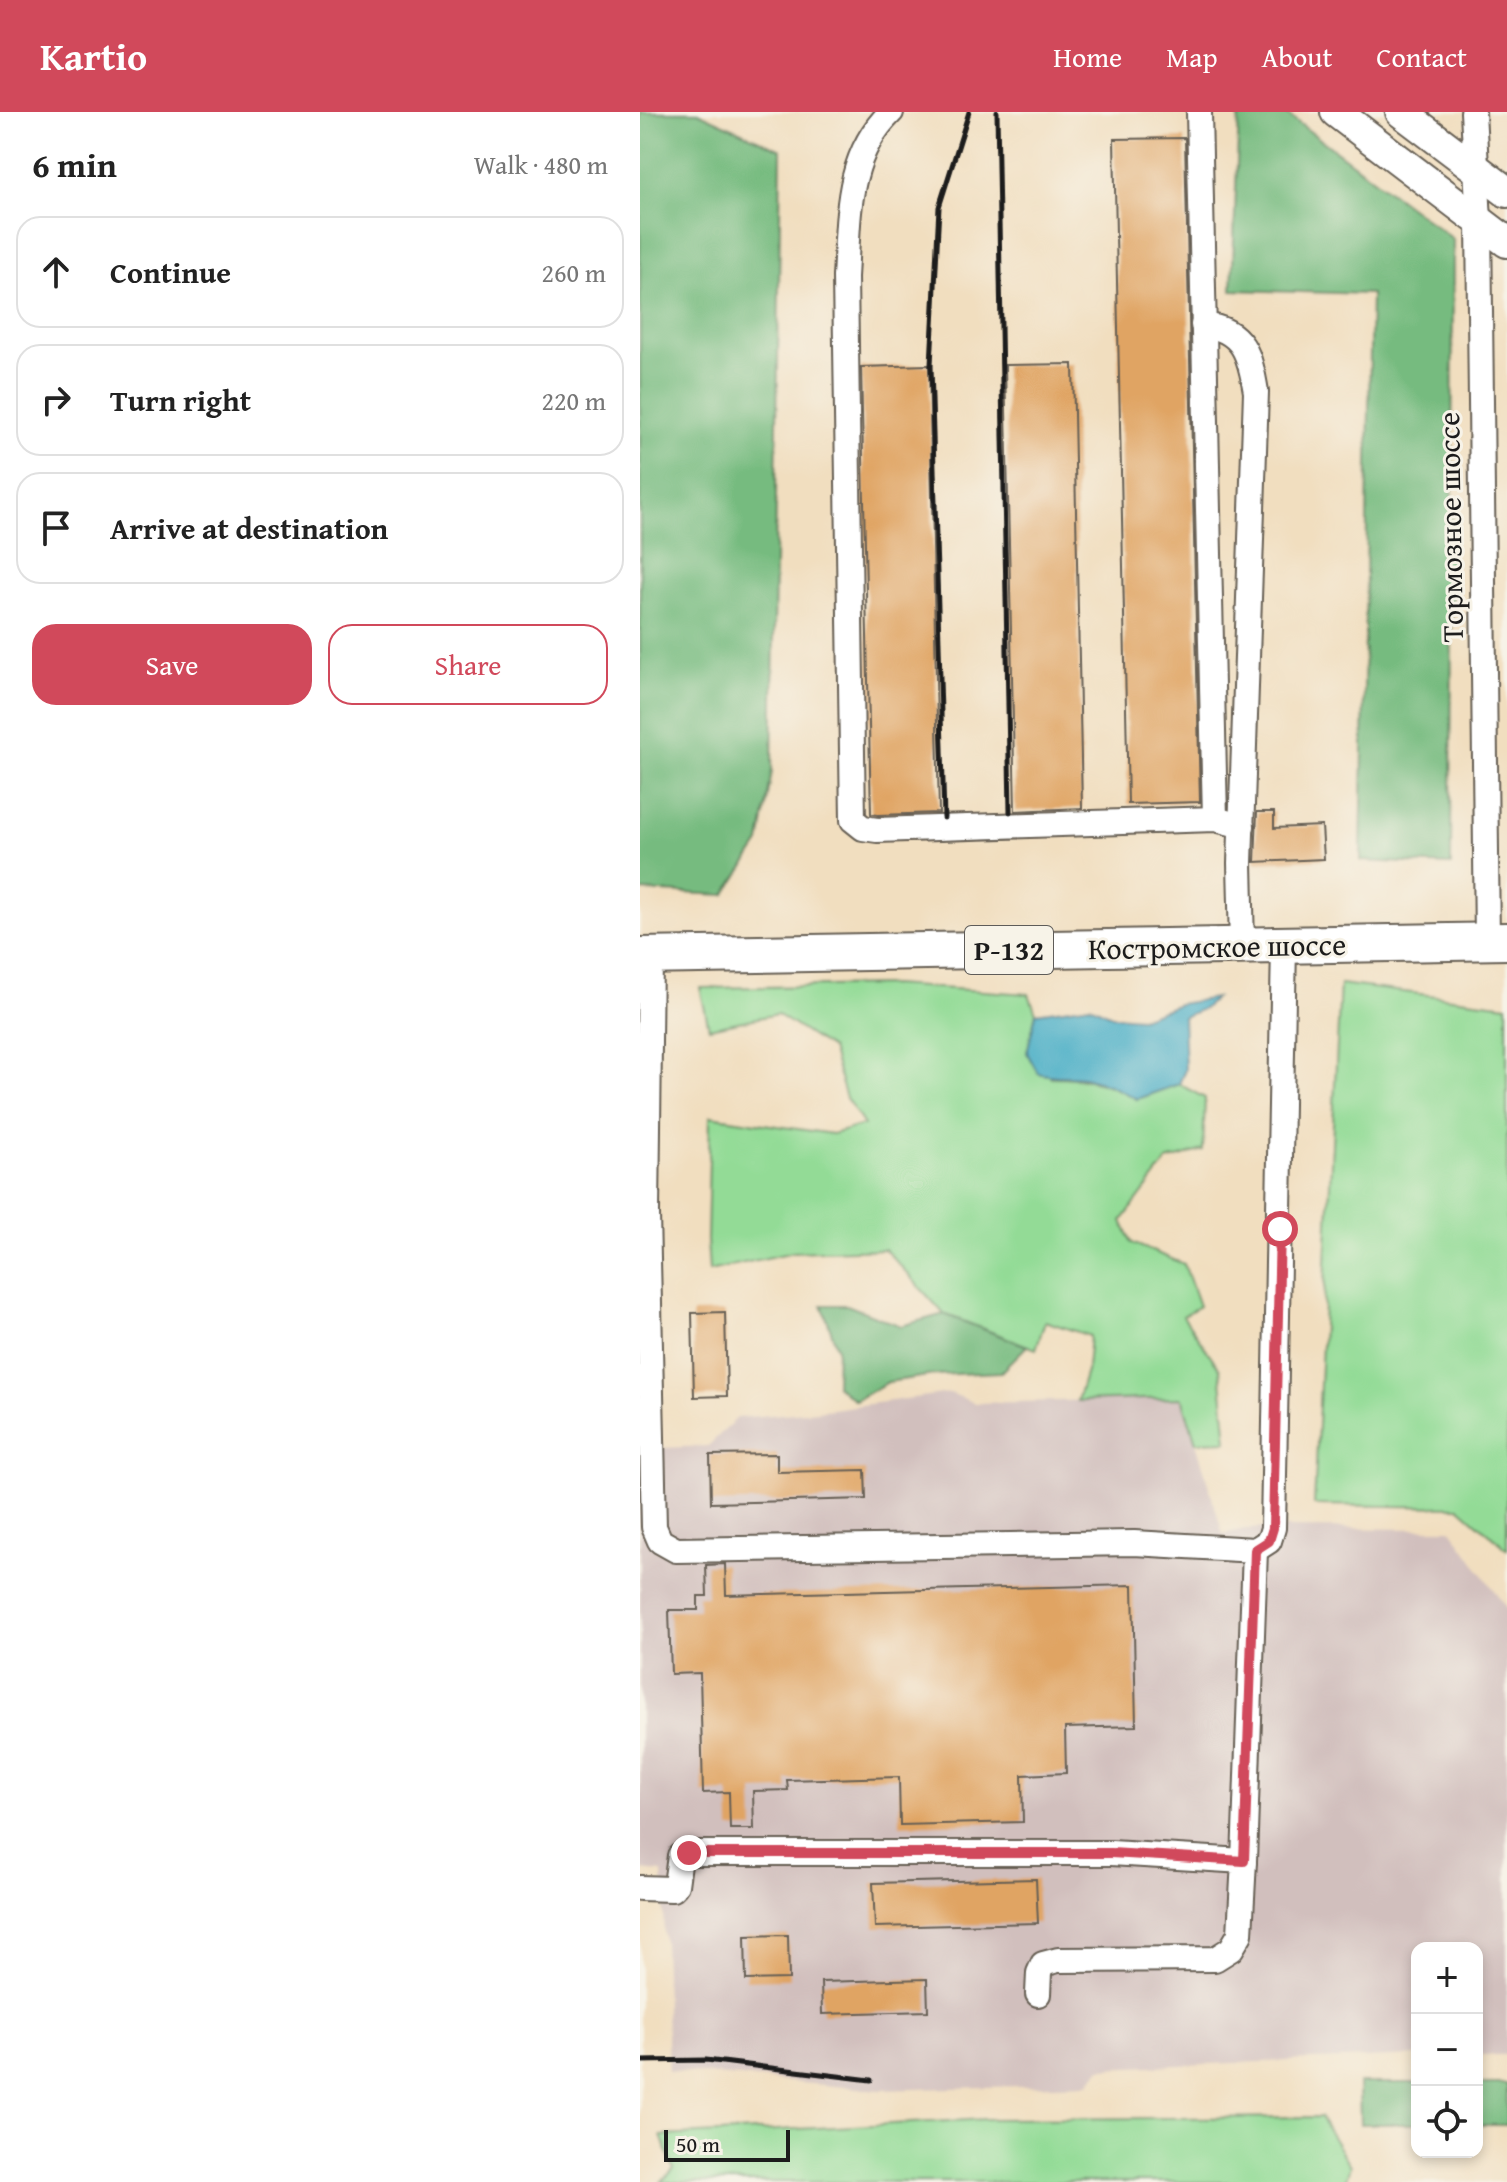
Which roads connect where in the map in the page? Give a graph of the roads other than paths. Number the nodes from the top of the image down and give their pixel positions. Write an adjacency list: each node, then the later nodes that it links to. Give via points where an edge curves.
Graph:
1 (891, 112): 13 (street, via 877,126 857,164 845,277 853,820 877,830)
2 (1199, 112): 10 (street)
3 (1336, 112): 8 (main road)
4 (1401, 112): 6 (main road)
5 (1473, 112): 6 (street, Тормозное шоссе)
6 (1478, 171): 7 (main road); 8 (street, Тормозное шоссе)
7 (1507, 192)
8 (1479, 221): 9 (main road); 11 (street, Тормозное шоссе)
9 (1507, 242)
10 (1203, 325): 13 (street); 14 (street, via 1232,332 1246,352 1256,392)
11 (1495, 517): 12 (street, Тормозное шоссе)
12 (1496, 713): 15 (street, Тормозное шоссе)
13 (1215, 819): 14 (street)
14 (1242, 826): 17 (street)
15 (1497, 942): 16 (highway, Костромское шоссе / Р-132)
16 (1284, 945): 17 (highway, Костромское шоссе / Р-132); 20 (street, via 1273,1528 1269,1541)
17 (1242, 946): 18 (highway, Костромское шоссе / Р-132)
18 (645, 956): 19 (street)
19 (644, 1244): 20 (street, via 654,1527 660,1541 676,1550 1134,1543)
20 (1255, 1550): 21 (street)
21 (1244, 1861): 22 (street, via 1111,1853 689,1853 677,1862 672,1889); 23 (street, via 1240,1934 1231,1949 1215,1959 1058,1960 1043,1964)
22 (640, 1888)
23 (1038, 1994)

